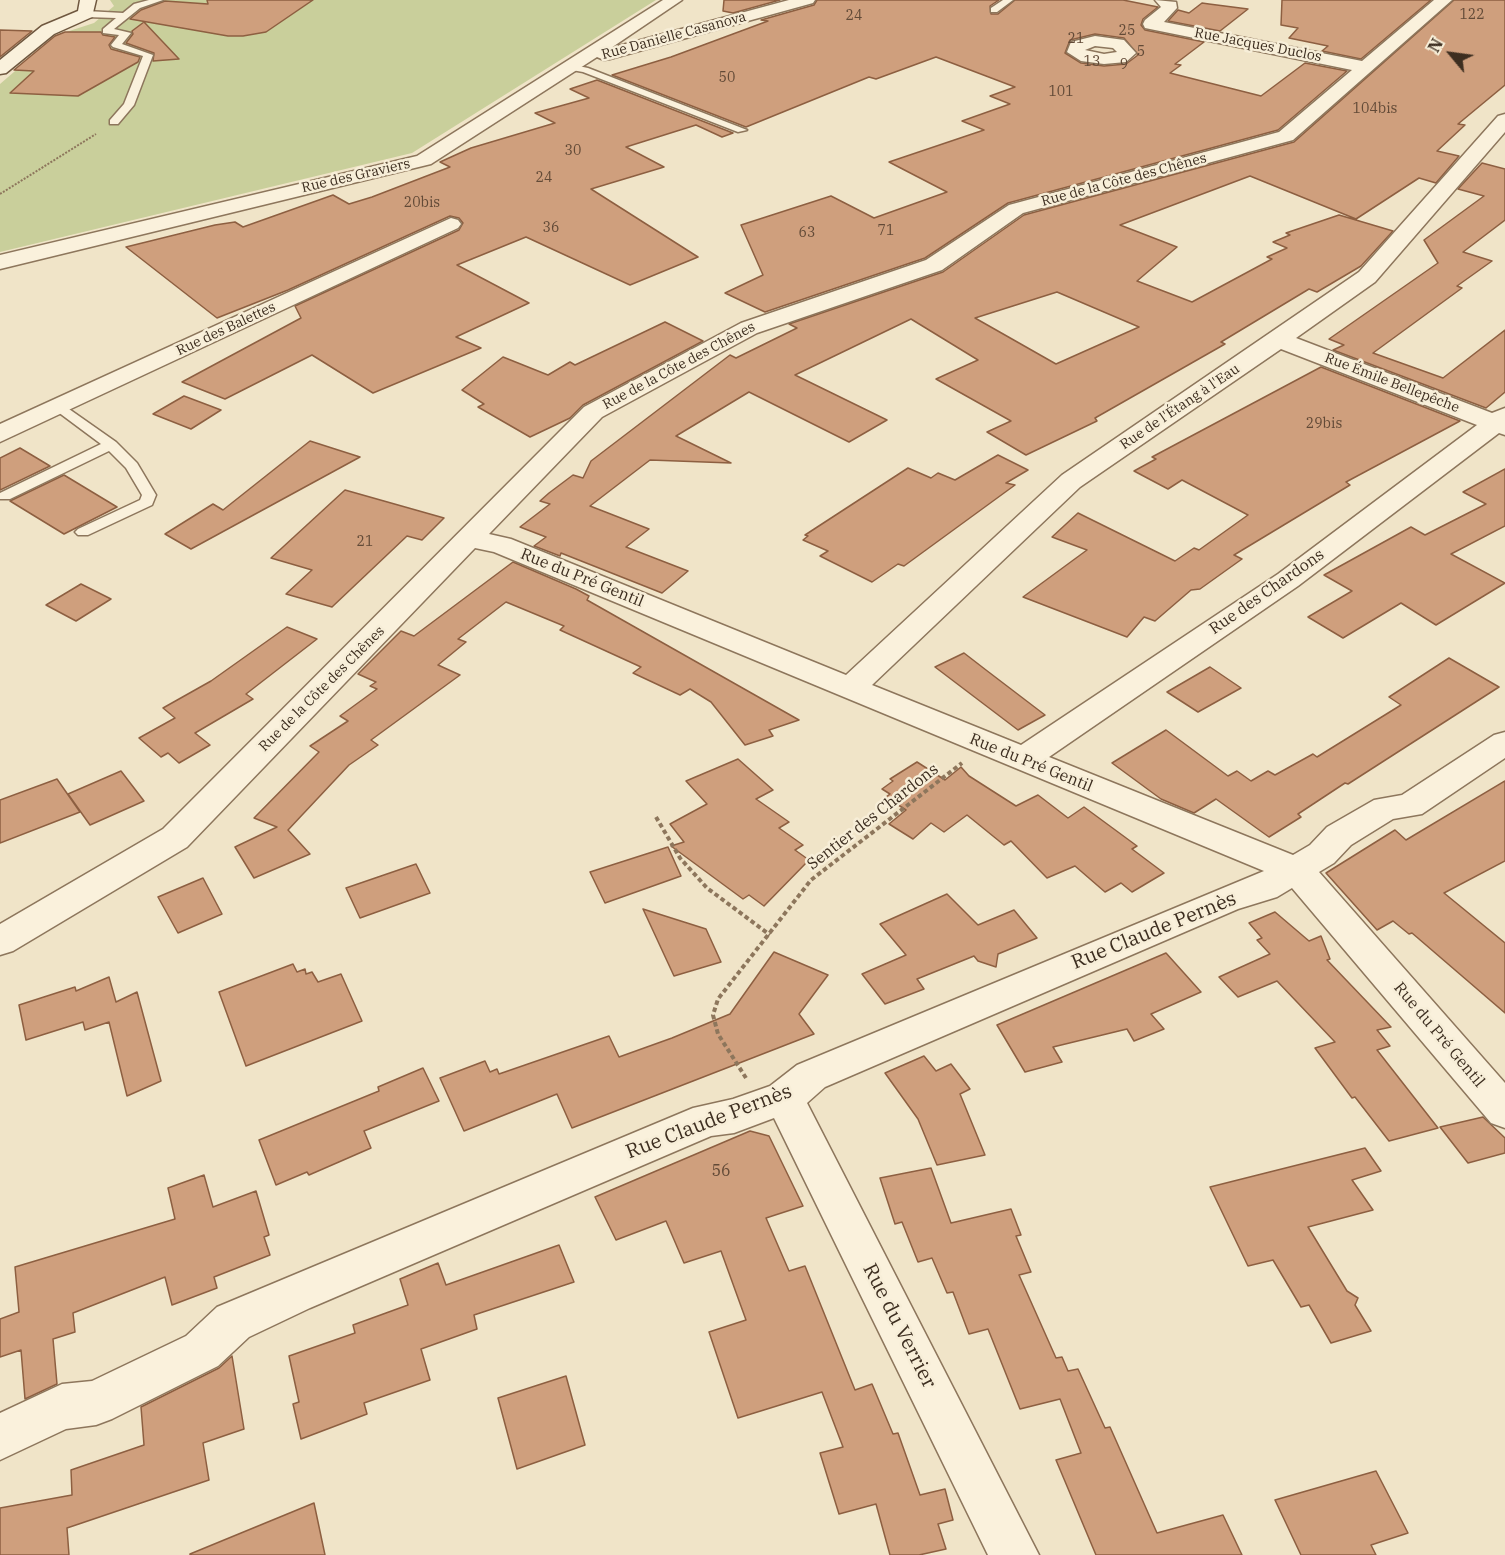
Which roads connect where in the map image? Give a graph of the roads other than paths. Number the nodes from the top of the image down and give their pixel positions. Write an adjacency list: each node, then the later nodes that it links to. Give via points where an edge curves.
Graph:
1 (159, 0): 9 (lane, via 137,6)
2 (674, 0): 12 (street, Rue des Graviers)
3 (807, 0): 12 (street, Rue Danielle Casanova)
4 (1009, 0): 8 (lane)
5 (1163, 0): 10 (street, via 1169,8)
6 (1444, 0): 13 (street, Rue de la Côte des Chênes)
7 (87, 7): 9 (lane); 14 (street, via 69,24 48,30)
8 (994, 10)
9 (124, 16): 16 (lane, via 106,31 126,33 116,45 148,55 129,105)
10 (1151, 24): 11 (street); 13 (street, Rue Jacques Duclos)
11 (1124, 47)
12 (573, 65): 17 (lane); 19 (street, Rue des Graviers, via 424,160)
13 (1364, 67): 27 (street, Rue de la Côte des Chênes, via 1286,136 1016,209 934,265 749,328 593,412)
14 (0, 69)
15 (1505, 120): 20 (street, Rue de l'Étang à l'Eau, via 1366,277)
16 (114, 122)
17 (742, 130)
18 (451, 224): 21 (street, Rue des Balettes)
19 (0, 262)
20 (1279, 340): 22 (street, Rue Émile Bellepêche); 28 (street, Rue de l'Étang à l'Eau, via 1071,481)
21 (59, 406): 23 (street, Rue des Balettes); 24 (lane)
22 (1503, 422): 30 (street, Rue des Chardons, via 1288,580)
23 (0, 434)
24 (111, 445): 25 (lane); 26 (lane, via 132,466 149,495 147,502)
25 (5, 496)
26 (84, 532)
27 (470, 539): 28 (street, Rue du Pré Gentil, via 501,545); 32 (street, Rue de la Côte des Chênes, via 175,838)
28 (849, 689): 30 (street, Rue du Pré Gentil)
29 (1505, 743): 31 (street, Rue Claude Pernès, via 1410,806 1386,808 1339,836 1322,854)
30 (1023, 759): 31 (street, Rue du Pré Gentil)
31 (1296, 870): 33 (street, Rue Claude Pernès, via 1264,888 1225,900); 34 (street, Rue du Pré Gentil)
32 (0, 941)
33 (768, 1092): 35 (street, Rue Claude Pernès, via 734,1116 707,1120 294,1294 233,1322 202,1351 96,1403 62,1407); 36 (street, Rue du Verrier)
34 (1505, 1112)
35 (0, 1437)
36 (1014, 1555)

